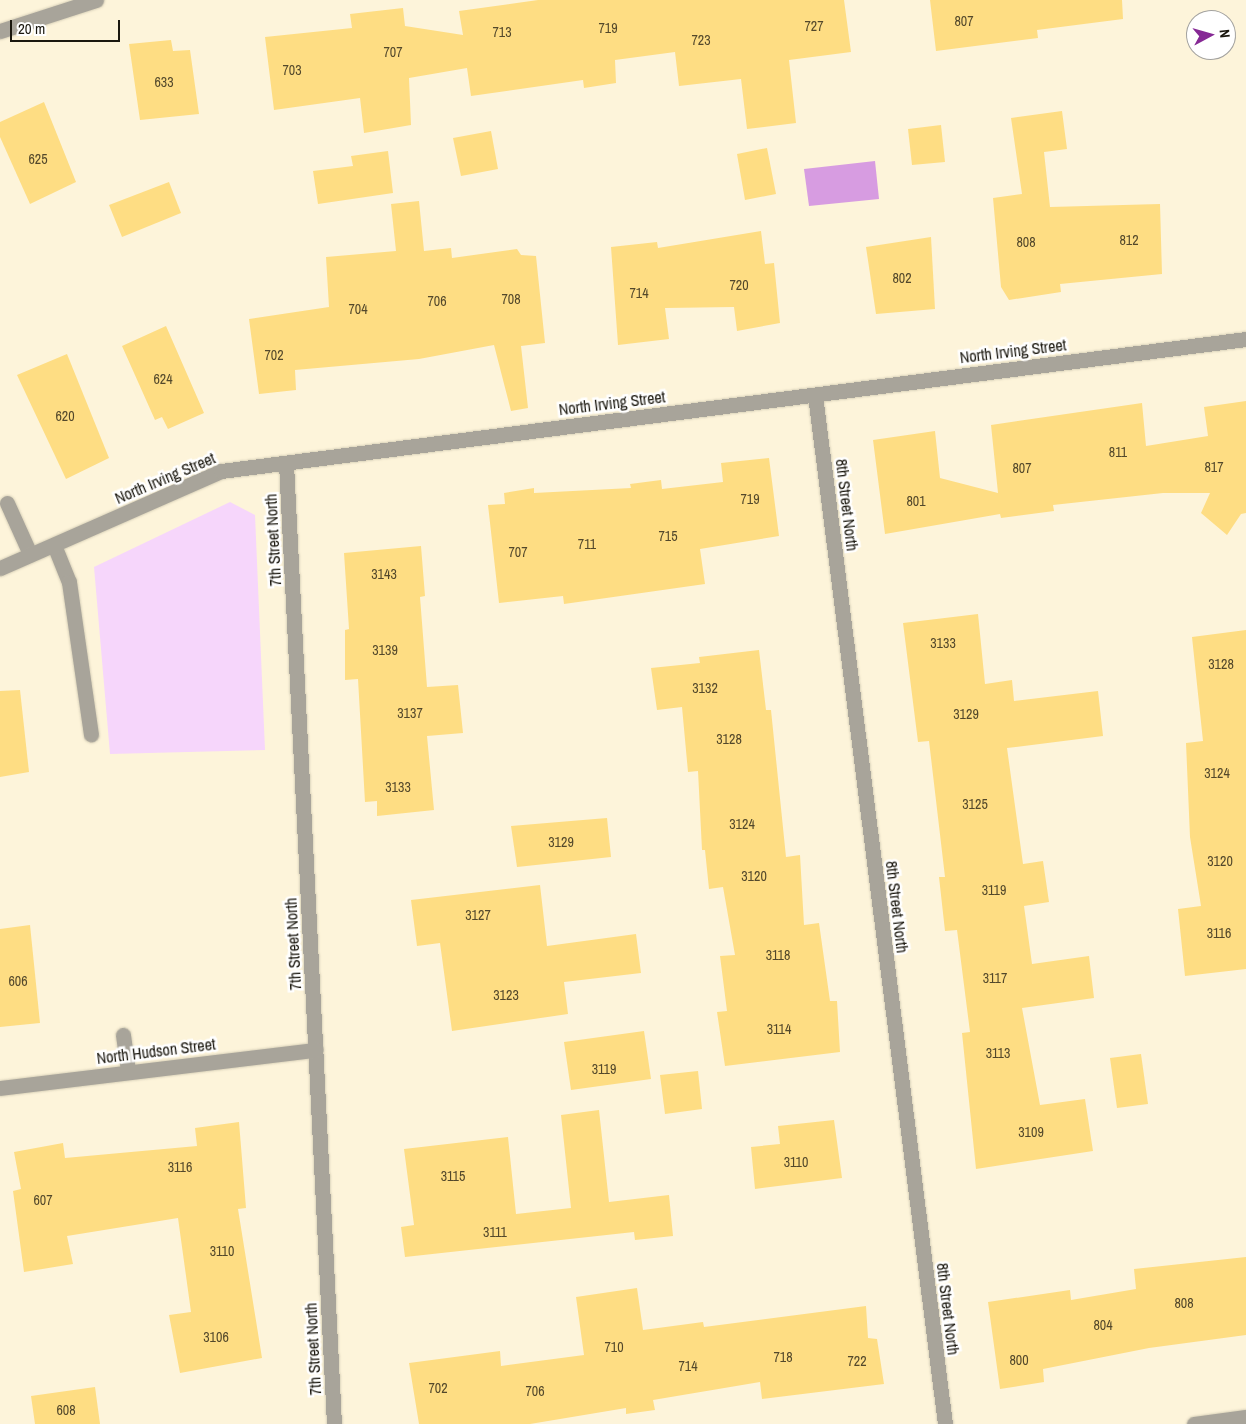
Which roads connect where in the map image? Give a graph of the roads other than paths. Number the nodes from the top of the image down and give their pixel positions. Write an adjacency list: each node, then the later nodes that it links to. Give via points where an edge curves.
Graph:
1 (96, 0): 2 (street)
2 (0, 31)
3 (1246, 338): 4 (street, North Irving Street)
4 (814, 395): 5 (street, North Irving Street); 17 (street, 8th Street North)
5 (286, 463): 7 (street, North Irving Street, via 221,471); 12 (street, 7th Street North)
6 (7, 503): 8 (street)
7 (54, 545): 8 (street, North Irving Street); 10 (street, via 70,582)
8 (30, 554): 9 (street, North Irving Street)
9 (0, 568)
10 (92, 734)
11 (123, 1035): 13 (street)
12 (316, 1050): 13 (street, North Hudson Street); 16 (street, 7th Street North)
13 (128, 1072): 14 (street, North Hudson Street)
14 (0, 1088)
15 (1246, 1417): 18 (street)
16 (334, 1424)
17 (945, 1424)
18 (1194, 1424)

